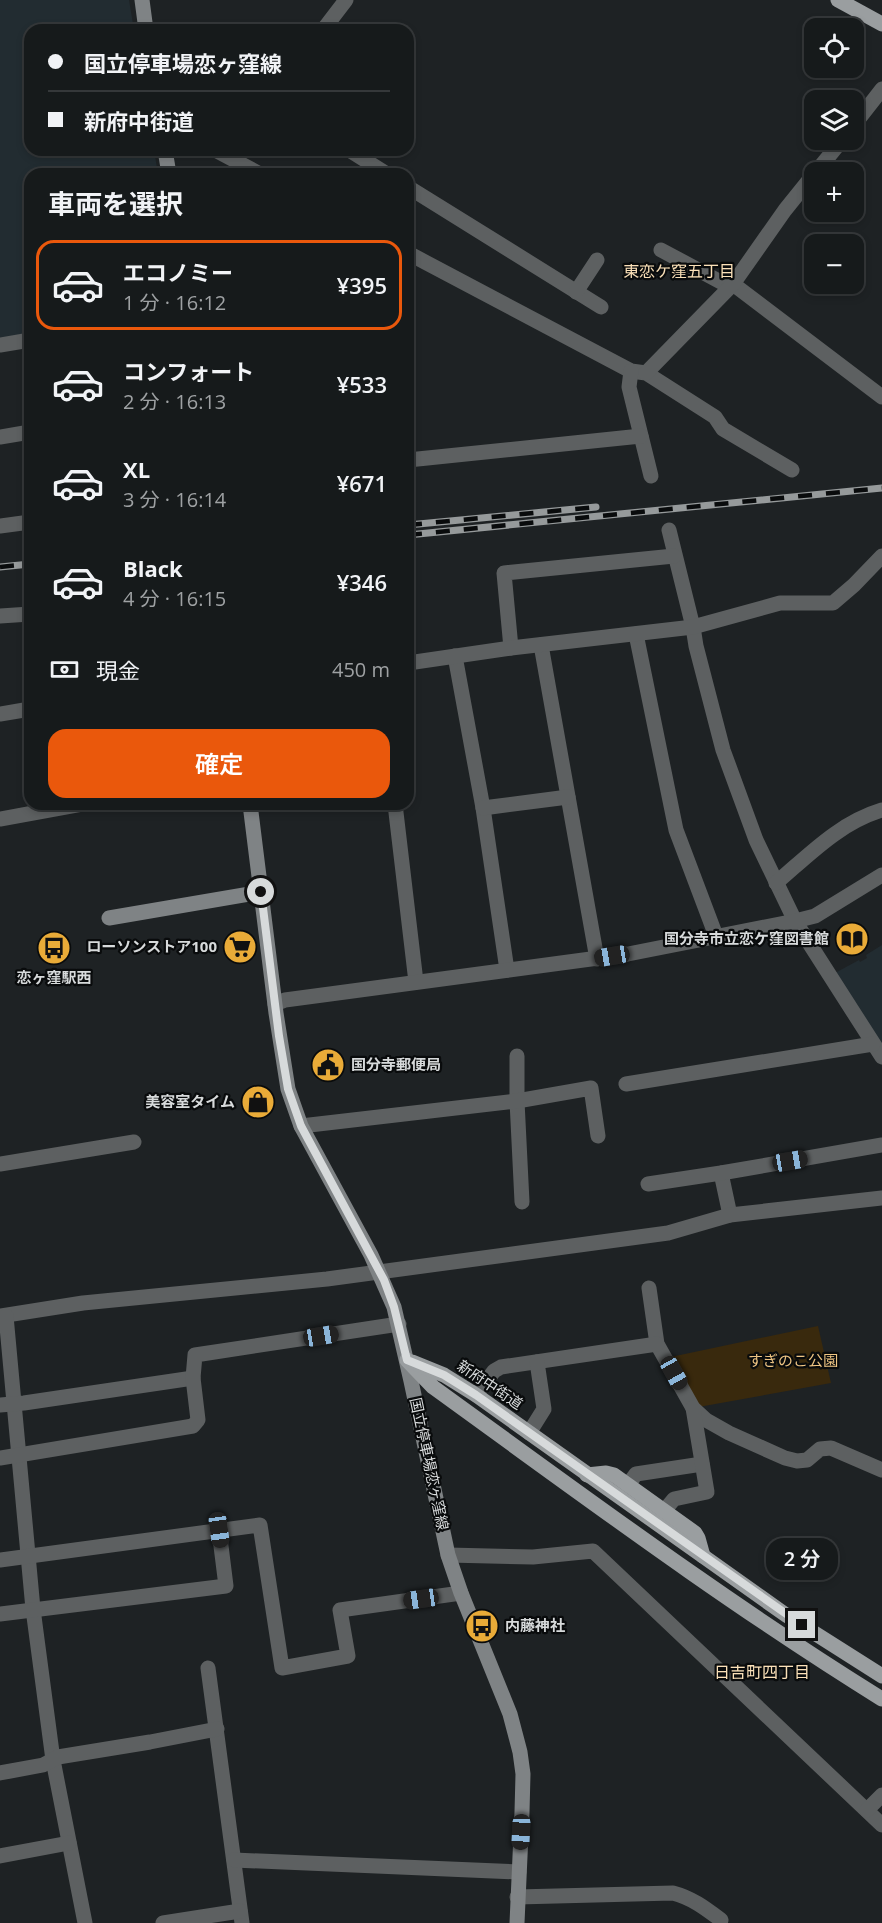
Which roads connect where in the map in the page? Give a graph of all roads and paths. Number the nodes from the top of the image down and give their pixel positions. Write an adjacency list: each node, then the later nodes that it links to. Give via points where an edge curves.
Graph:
1 (142, 0): 4 (main road)
2 (346, 0): 5 (street)
3 (838, 0): 6 (main road)
4 (145, 24)
5 (328, 24)
6 (882, 24)
7 (882, 89): 8 (street)
8 (864, 112)
9 (834, 150): 12 (street)
10 (231, 156): 13 (street)
11 (358, 156): 14 (street)
12 (824, 162)
13 (250, 168)
14 (378, 168)
15 (804, 187): 20 (street)
16 (414, 191): 21 (street)
17 (661, 250): 20 (street)
18 (414, 256): 25 (street)
19 (597, 260): 21 (street)
20 (731, 285): 25 (street); 26 (street)
21 (576, 292): 22 (street)
22 (601, 307)
23 (24, 341): 24 (street)
24 (0, 345)
25 (638, 372): 28 (street, via 630,387); 31 (street, via 715,417 723,429)
26 (882, 397)
27 (24, 433): 29 (street)
28 (641, 435): 30 (street); 32 (street)
29 (0, 437)
30 (414, 459)
31 (792, 470)
32 (651, 476)
33 (24, 523): 34 (street)
34 (0, 526)
35 (669, 530): 36 (street)
36 (674, 556): 40 (street); 43 (street, via 504,573)
37 (882, 556): 40 (street, via 833,603 780,603)
38 (24, 614): 39 (street)
39 (0, 616)
40 (693, 627): 41 (street); 56 (street, via 723,750)
41 (636, 634): 42 (street); 60 (street, via 676,830)
42 (541, 645): 43 (street); 48 (street)
43 (511, 648): 44 (street)
44 (455, 656): 45 (street); 49 (street)
45 (414, 662)
46 (24, 710): 47 (street)
47 (0, 714)
48 (568, 797): 49 (street); 61 (street)
49 (483, 808): 62 (street)
50 (49, 810): 54 (street)
51 (251, 810): 57 (main road, 国立停車場恋ヶ窪線)
52 (396, 810): 63 (street)
53 (882, 810): 56 (street, via 832,835)
54 (0, 819)
55 (882, 875): 59 (street, via 815,916)
56 (776, 883): 59 (street)
57 (261, 892): 58 (main road); 64 (main road, 国立停車場恋ヶ窪線)
58 (109, 918)
59 (795, 921): 60 (street); 65 (street)
60 (716, 936): 61 (street)
61 (597, 959): 62 (street)
62 (507, 970): 63 (street)
63 (416, 982): 64 (street)
64 (275, 1004): 70 (main road, 国立停車場恋ヶ窪線, via 285,1074)
65 (873, 1044): 67 (street); 68 (street)
66 (517, 1056): 69 (street)
67 (882, 1057)
68 (626, 1084)
69 (517, 1101): 70 (street); 71 (street, via 591,1088); 78 (street)
70 (301, 1126): 80 (main road, 国立停車場恋ヶ窪線)
71 (598, 1136)
72 (134, 1142): 74 (street)
73 (882, 1145): 75 (street)
74 (0, 1164)
75 (721, 1173): 76 (street); 79 (street)
76 (648, 1184)
77 (882, 1198): 79 (street)
78 (522, 1202)
79 (730, 1215): 80 (street, via 668,1233)
80 (379, 1271): 82 (street, via 83,1303); 83 (main road, 国立停車場恋ヶ窪線)
81 (649, 1288): 84 (street)
82 (3, 1316): 89 (street)
83 (399, 1324): 85 (main road, 国立停車場恋ヶ窪線); 87 (street, via 195,1355)
84 (657, 1344): 86 (street); 90 (street)
85 (407, 1360): 88 (main road, 新府中街道, via 444,1375); 100 (main road, 国立停車場恋ヶ窪線); 109 (main road, via 433,1387 665,1554)
86 (537, 1362): 88 (street, via 501,1367); 91 (street, via 544,1409)
87 (193, 1377): 89 (street); 92 (street, via 198,1420 193,1426)
88 (476, 1395): 91 (main road, 新府中街道)
89 (8, 1404): 92 (street)
90 (693, 1408): 94 (street); 95 (street, via 718,1428 784,1458 807,1460 820,1449 831,1448)
91 (528, 1433): 96 (main road, 新府中街道)
92 (20, 1455): 93 (street); 101 (street)
93 (0, 1458)
94 (702, 1464): 97 (street, via 636,1474); 98 (street, via 707,1492 674,1499)
95 (882, 1470)
96 (587, 1474): 97 (main road, via 614,1475); 102 (main road, 新府中街道)
97 (628, 1485): 98 (main road)
98 (664, 1511): 102 (main road, via 695,1533)
99 (219, 1530): 101 (street); 104 (street, via 260,1525 282,1668 348,1656 340,1610); 105 (street, via 226,1586)
100 (448, 1555): 104 (main road, 国立停車場恋ヶ窪線); 114 (street, via 533,1557 593,1551)
101 (29, 1556): 103 (street); 105 (street)
102 (703, 1556): 108 (main road, 新府中街道, via 805,1628)
103 (0, 1560)
104 (461, 1593): 119 (main road, 国立停車場恋ヶ窪線, via 510,1714 520,1752 523,1774)
105 (33, 1609): 106 (street); 111 (street)
106 (0, 1614)
107 (208, 1668): 110 (street)
108 (882, 1676)
109 (882, 1699)
110 (217, 1729): 111 (street); 118 (street)
111 (53, 1760): 112 (street); 116 (street)
112 (0, 1773)
113 (882, 1796): 114 (street)
114 (867, 1810): 115 (street)
115 (882, 1825)
116 (69, 1843): 117 (street); 123 (street)
117 (0, 1856)
118 (234, 1860): 119 (street); 121 (street)
119 (519, 1872): 120 (main road, 国立停車場恋ヶ窪線)
120 (517, 1898): 122 (street, via 673,1893 700,1904); 125 (main road, 国立停車場恋ヶ窪線)
121 (241, 1917): 124 (street)
122 (721, 1920)
123 (85, 1923)
124 (163, 1923)
125 (517, 1923)

